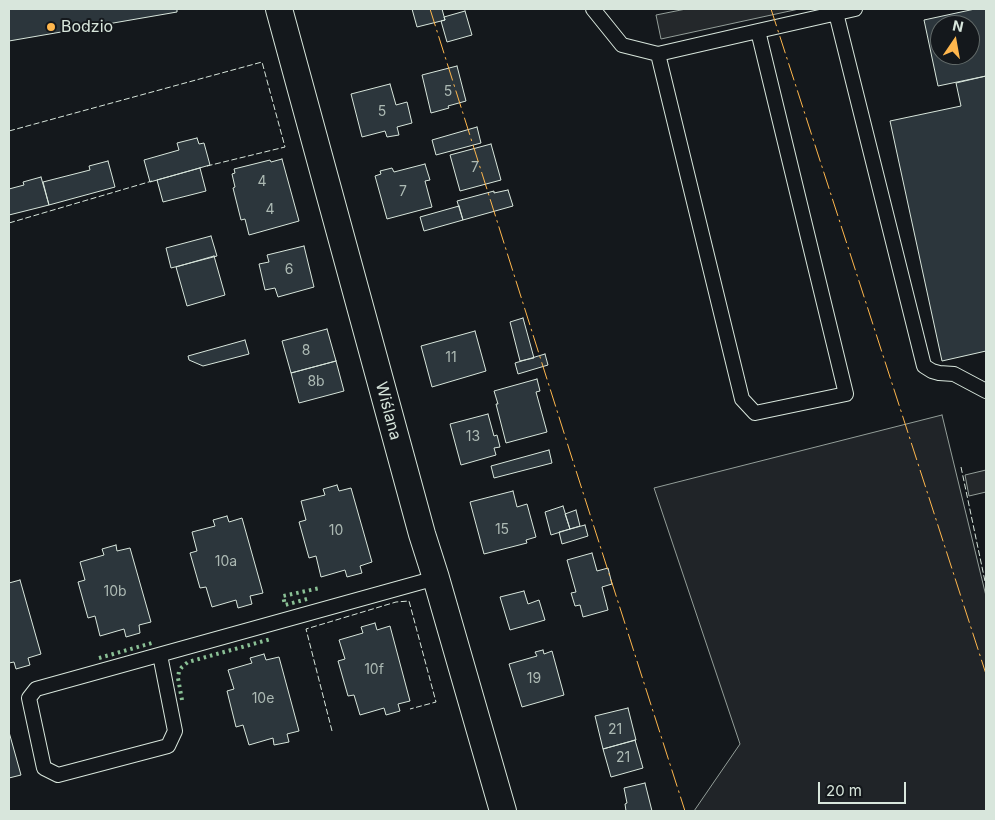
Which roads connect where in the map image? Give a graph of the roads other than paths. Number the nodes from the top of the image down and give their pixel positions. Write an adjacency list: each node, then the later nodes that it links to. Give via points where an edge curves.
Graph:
1 (279, 9): 8 (street, Wiślana)
2 (593, 9): 6 (lane, via 622,46)
3 (855, 9): 4 (lane)
4 (836, 13): 5 (lane); 7 (lane, via 924,366 939,373 954,374)
5 (758, 31): 6 (lane); 6 (lane, via 846,394 755,412 742,399)
6 (658, 54)
7 (986, 391)
8 (436, 578): 9 (lane); 10 (street, Wiślana)
9 (160, 655): 9 (lane, via 36,689 29,698 44,768 58,775 168,746 175,731)
10 (503, 811)

